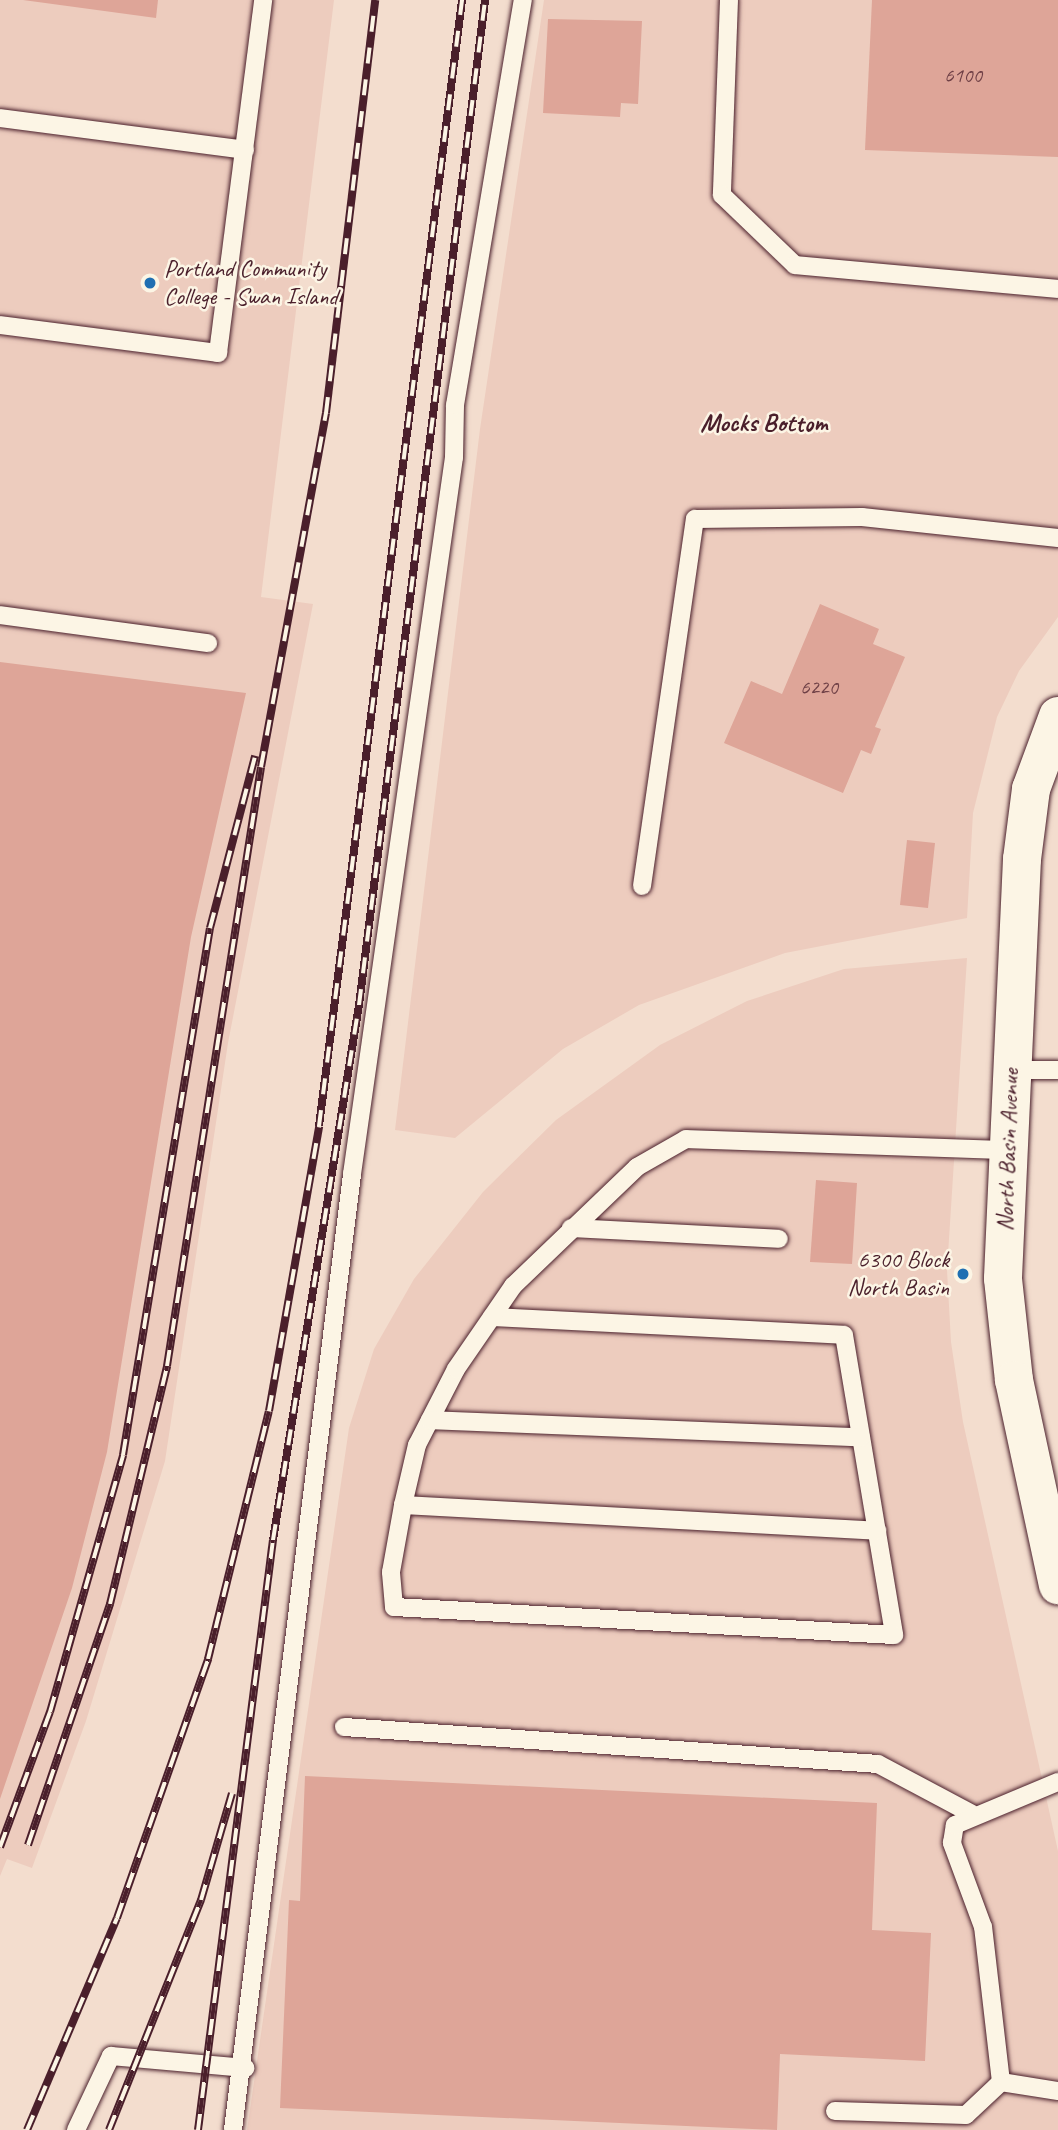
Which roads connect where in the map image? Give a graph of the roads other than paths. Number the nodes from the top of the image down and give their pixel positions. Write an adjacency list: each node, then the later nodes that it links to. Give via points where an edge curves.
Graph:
1 (264, 0): 5 (lane)
2 (523, 0): 28 (lane, via 454,405 454,457 352,1174)
3 (729, 0): 6 (lane, via 723,195 794,265)
4 (0, 118): 5 (lane)
5 (244, 150): 7 (lane, via 218,353)
6 (1058, 289)
7 (0, 325)
8 (1058, 538): 12 (lane, via 862,517 695,519)
9 (0, 615): 10 (lane)
10 (208, 643)
11 (1058, 716): 13 (street, North Basin Avenue, via 1031,789 1026,824)
12 (642, 886)
13 (1011, 1070): 14 (lane); 15 (street, North Basin Avenue)
14 (1058, 1070)
15 (1008, 1150): 16 (lane, via 687,1139 637,1167); 21 (street, North Basin Avenue, via 1005,1313)
16 (571, 1228): 17 (lane); 18 (lane)
17 (779, 1239)
18 (492, 1317): 19 (lane); 20 (lane, via 844,1335)
19 (430, 1420): 20 (lane); 22 (lane)
20 (861, 1437): 23 (lane)
21 (1047, 1483): 24 (street, North Basin Avenue)
22 (403, 1505): 23 (lane); 23 (lane, via 391,1573 394,1607 894,1635)
23 (877, 1531)
24 (1057, 1577)
25 (344, 1727): 27 (lane, via 877,1764)
26 (1058, 1782): 27 (lane)
27 (971, 1814): 29 (lane, via 955,1825 952,1843 983,1927)
28 (245, 2068): 32 (lane, via 111,2056); 33 (lane)
29 (1001, 2082): 30 (lane); 31 (lane, via 966,2115)
30 (1058, 2091)
31 (835, 2111)
32 (76, 2130)
33 (233, 2130)

